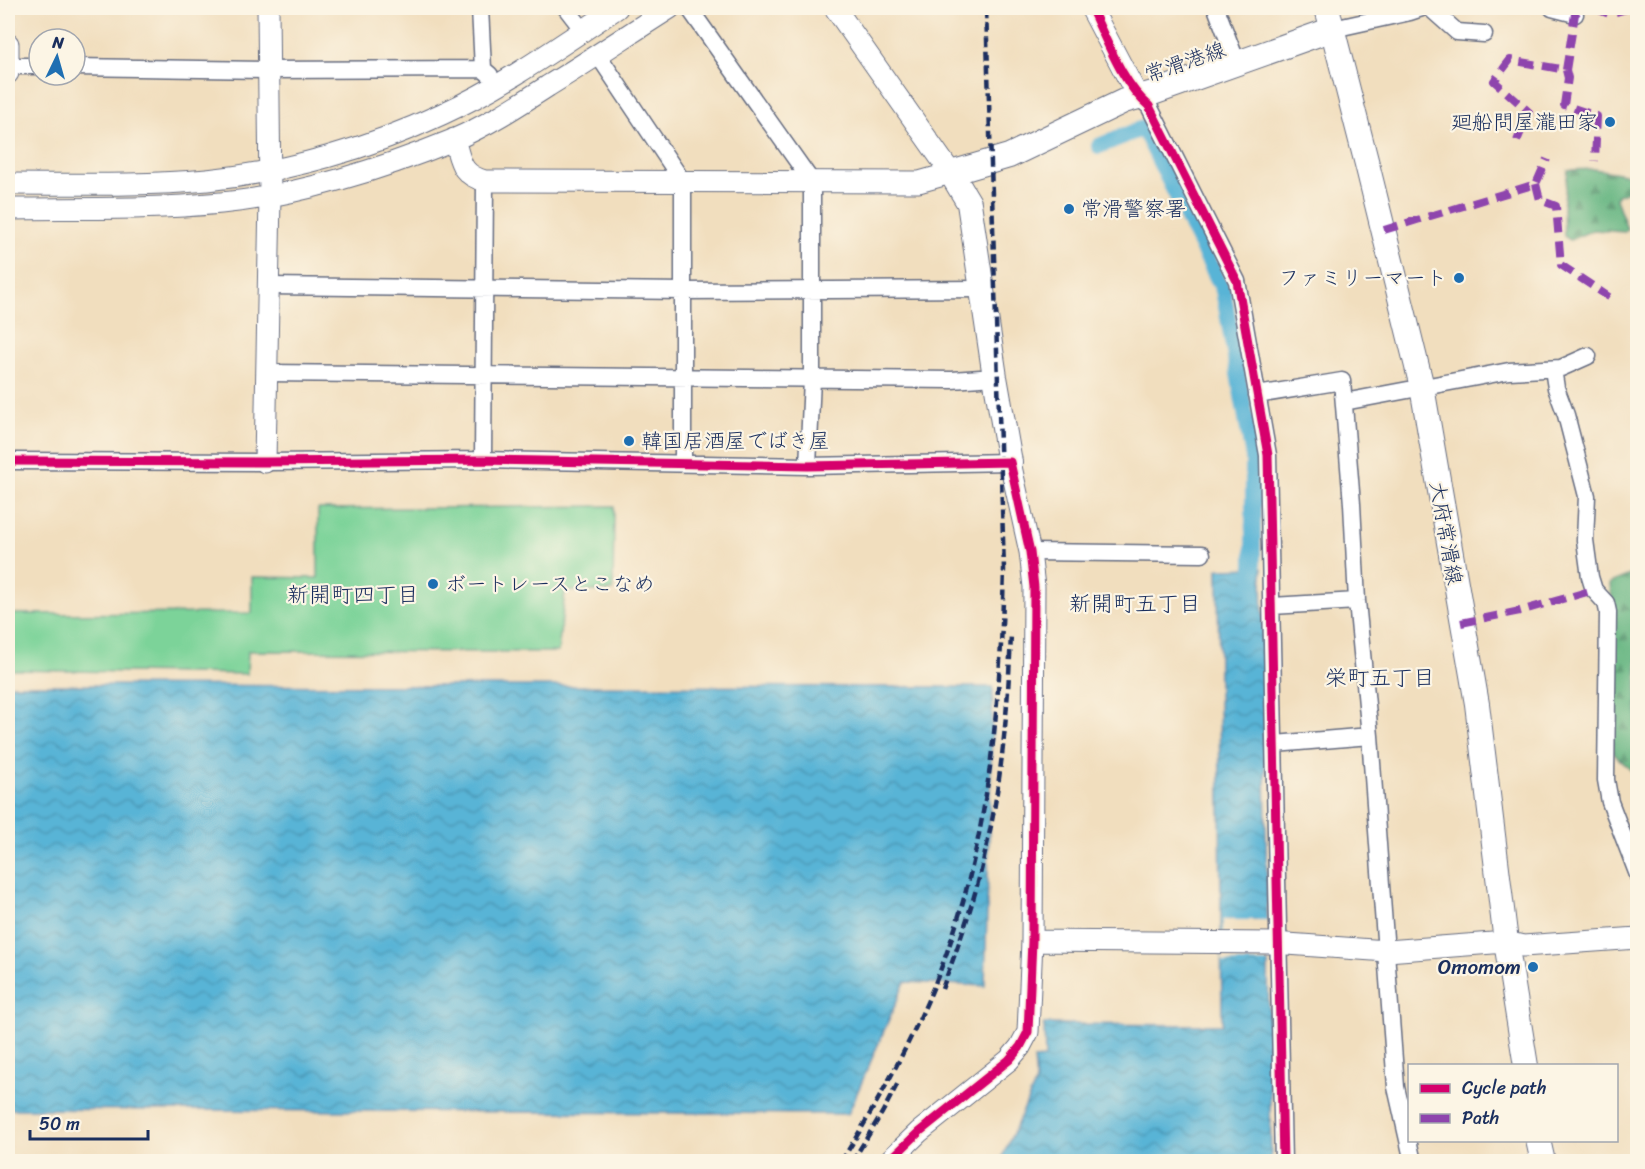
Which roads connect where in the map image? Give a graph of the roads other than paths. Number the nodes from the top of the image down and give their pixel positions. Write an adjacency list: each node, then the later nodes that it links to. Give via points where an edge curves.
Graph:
1 (268, 8): 24 (street)
2 (480, 8): 23 (street)
3 (566, 8): 15 (street)
4 (616, 8): 15 (street)
5 (670, 8): 18 (street)
6 (689, 8): 33 (street)
7 (835, 8): 30 (street)
8 (1091, 8): 27 (street)
9 (1216, 8): 19 (street)
10 (1422, 8): 14 (street)
11 (1430, 8): 16 (street, via 1457,32)
12 (1552, 8): 13 (street)
13 (1575, 14)
14 (1330, 18): 19 (main road, 常滑港線); 49 (main road, 大府常滑線)
15 (583, 30): 26 (street)
16 (1484, 34)
17 (8, 44): 20 (street)
18 (598, 55): 28 (street); 32 (street)
19 (1237, 63): 27 (main road, 常滑港線)
20 (8, 66): 21 (street); 25 (street)
21 (27, 66)
22 (87, 67): 24 (street)
23 (483, 69): 24 (street); 26 (street)
24 (268, 70): 29 (street)
25 (8, 73)
26 (500, 83): 29 (street, via 442,114 374,141)
27 (1138, 97): 30 (main road, 常滑港線, via 1009,156); 50 (street, via 1149,106 1237,280)
28 (454, 140): 31 (street, via 463,168 471,177); 35 (street, via 333,180)
29 (270, 170): 34 (street, via 162,183); 35 (street)
30 (951, 173): 33 (street, via 919,182); 39 (main road, via 969,203)
31 (485, 181): 32 (street); 38 (street)
32 (683, 182): 33 (street); 41 (street)
33 (812, 182): 40 (street)
34 (8, 184)
35 (270, 196): 36 (street, via 131,208); 37 (street)
36 (8, 208)
37 (268, 286): 38 (street); 44 (street)
38 (485, 288): 41 (street); 45 (street)
39 (982, 289): 40 (street); 47 (main road)
40 (812, 290): 41 (street); 48 (street)
41 (683, 291): 46 (street)
42 (1588, 356): 43 (street)
43 (1553, 369): 49 (street, via 1509,371); 64 (street, via 1587,496 1585,540 1590,577 1593,590 1606,603 1608,612 1606,780 1610,802)
44 (267, 373): 45 (street); 54 (street)
45 (484, 375): 46 (street); 52 (street)
46 (683, 376): 48 (street); 55 (street)
47 (995, 377): 48 (street); 56 (main road)
48 (812, 379): 57 (street)
49 (1422, 387): 51 (street); 67 (main road, 大府常滑線, via 1477,704)
50 (1257, 394): 51 (street, via 1342,381); 61 (street, via 1268,455)
51 (1344, 402): 60 (street)
52 (483, 460): 54 (street); 55 (street)
53 (8, 461): 54 (street)
54 (265, 462)
55 (683, 462): 57 (street)
56 (1010, 462): 57 (street); 58 (street)
57 (808, 466)
58 (1030, 552): 59 (street); 66 (street, via 1034,587)
59 (1202, 554)
60 (1357, 601): 61 (street); 62 (street)
61 (1272, 606): 63 (street)
62 (1370, 736): 63 (street); 69 (street)
63 (1275, 744): 68 (street)
64 (1638, 876)
65 (1638, 938): 67 (street, via 1523,946)
66 (1032, 941): 68 (street); 74 (street, via 1028,1032 1020,1047)
67 (1506, 942): 69 (street); 70 (main road, 大府常滑線)
68 (1275, 943): 69 (street); 75 (street)
69 (1387, 951): 71 (street, via 1396,1087)
70 (1526, 1064)
71 (1408, 1139)
72 (1409, 1142): 76 (street)
73 (1538, 1142): 77 (main road)
74 (888, 1161)
75 (1283, 1161)
76 (1413, 1161)
77 (1543, 1161)

